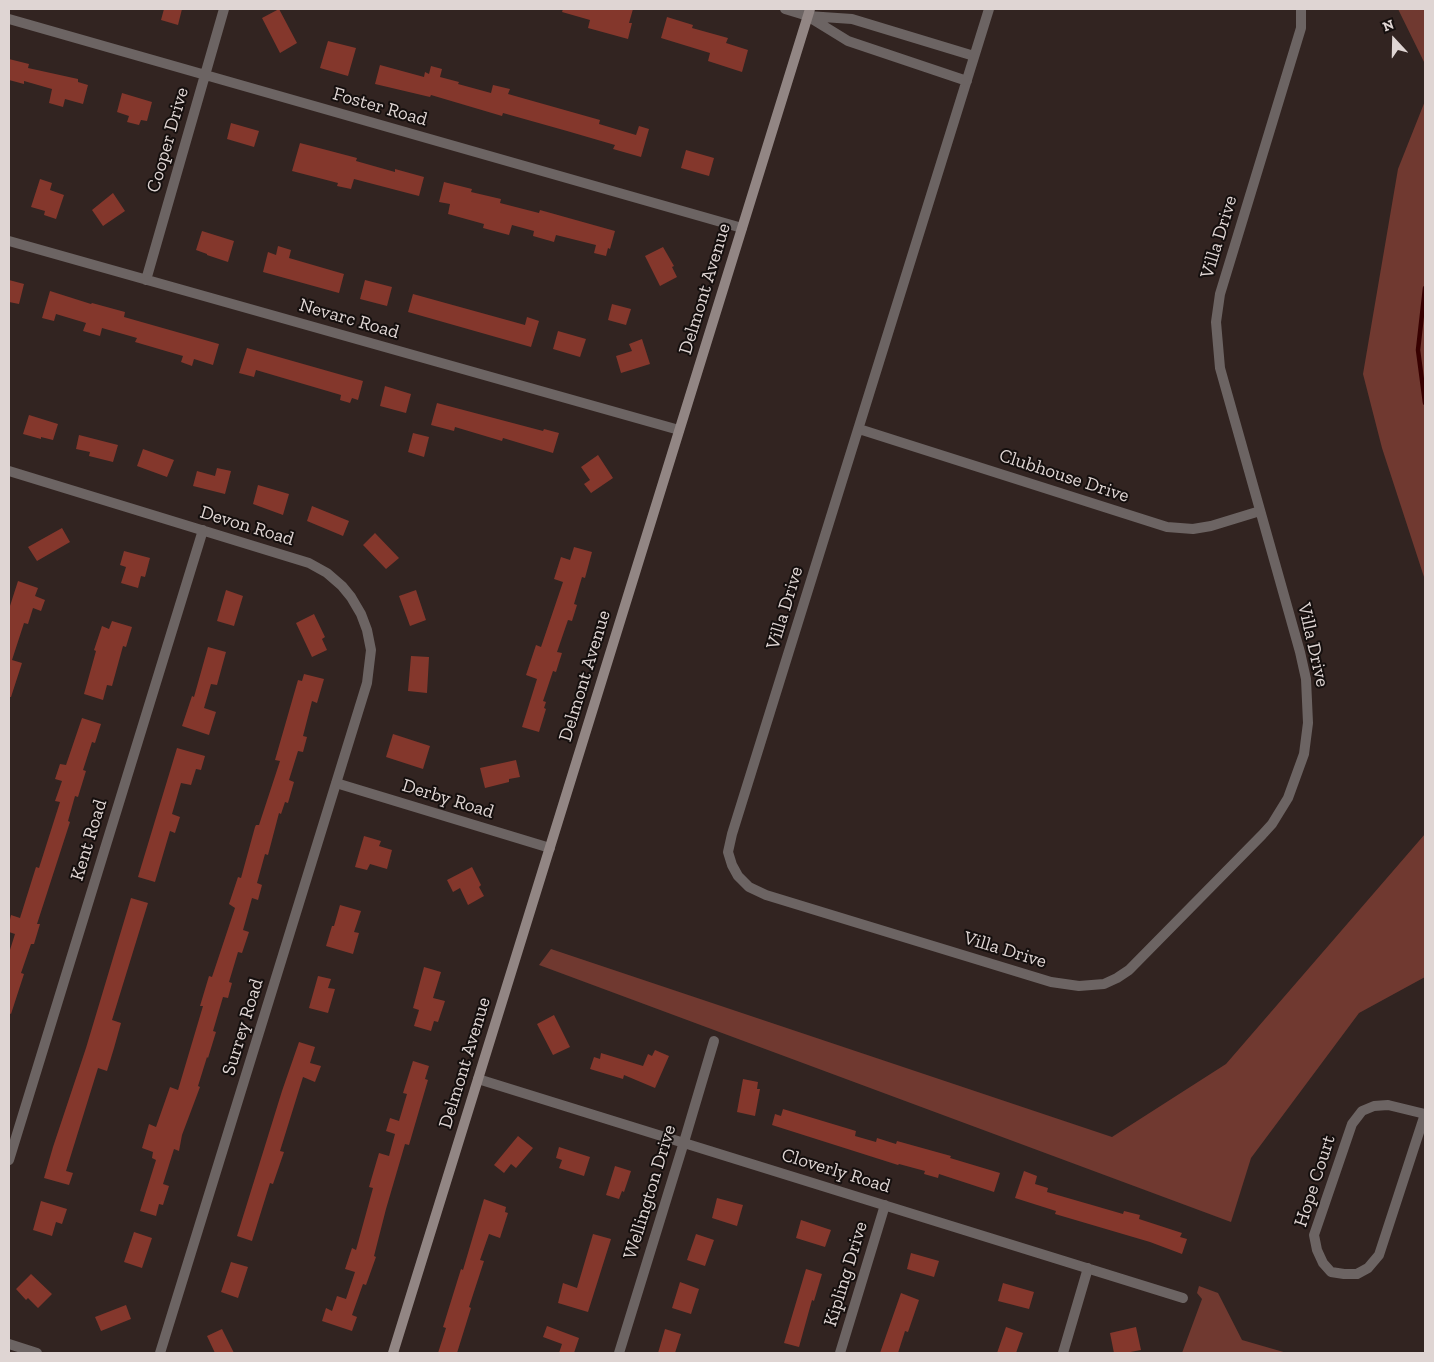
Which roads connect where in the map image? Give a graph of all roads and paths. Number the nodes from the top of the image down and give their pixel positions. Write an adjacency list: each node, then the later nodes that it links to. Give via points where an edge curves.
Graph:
1 (224, 9): 8 (street, Cooper Drive)
2 (784, 9): 5 (street)
3 (989, 9): 7 (street, Villa Drive)
4 (1301, 9): 16 (street, Villa Drive, via 1301,28 1220,294 1216,322 1220,368)
5 (809, 12): 7 (street, via 852,19); 9 (street, via 848,42); 10 (street, Delmont Avenue)
6 (9, 19): 8 (street, Foster Road)
7 (974, 56): 9 (street, Villa Drive)
8 (205, 75): 10 (street, Foster Road); 12 (street, Cooper Drive)
9 (967, 81): 13 (street, Villa Drive)
10 (742, 228): 14 (street, Delmont Avenue)
11 (9, 241): 12 (street, Nevarc Road)
12 (146, 280): 14 (street, Nevarc Road)
13 (859, 428): 16 (street, Clubhouse Drive, via 1166,527 1211,526); 16 (street, Villa Drive, via 732,834 728,852 732,865 749,887 766,895 1051,982 1093,986 1130,970 1272,824 1294,785 1304,754 1308,723 1306,679)
14 (680, 430): 20 (street, Delmont Avenue)
15 (9, 471): 17 (street, Devon Road)
16 (1260, 511)
17 (203, 530): 18 (street, Devon Road, via 309,563 342,586 361,614 371,650 367,683); 25 (street, Kent Road)
18 (358, 711): 19 (street, Surrey Road)
19 (336, 783): 20 (street, Derby Road); 31 (street, Surrey Road)
20 (550, 848): 22 (street, Delmont Avenue)
21 (714, 1041): 24 (street, Wellington Drive)
22 (478, 1079): 24 (street, Cloverly Road); 32 (street, Delmont Avenue)
23 (1425, 1114): 23 (street, Hope Court, via 1379,1255 1368,1268 1357,1274 1331,1272 1317,1250 1314,1235 1352,1124 1362,1111 1374,1106 1388,1105)
24 (684, 1142): 26 (street, Cloverly Road); 33 (street, Wellington Drive)
25 (9, 1160)
26 (885, 1205): 27 (street, Cloverly Road); 34 (street, Kipling Drive)
27 (1088, 1268): 28 (street, Cloverly Road); 35 (street)
28 (1183, 1298)
29 (9, 1344): 30 (street)
30 (37, 1353)
31 (160, 1353)
32 (393, 1353)
33 (619, 1353)
34 (840, 1353)
35 (1063, 1353)

